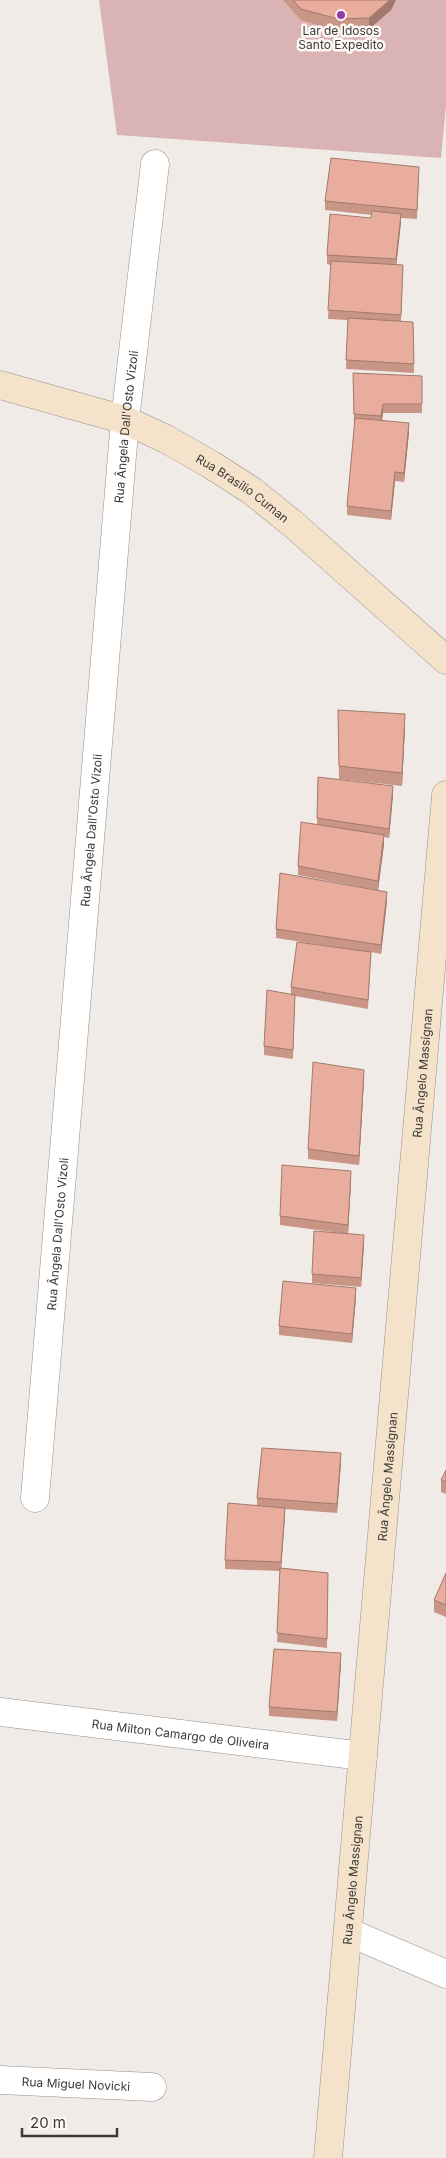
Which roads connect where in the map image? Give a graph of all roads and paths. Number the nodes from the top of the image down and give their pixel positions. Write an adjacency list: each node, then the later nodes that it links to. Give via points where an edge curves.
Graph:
1 (155, 164): 3 (street, Rua Ângela Dall'Osto Vizoli)
2 (0, 385): 3 (street, Rua Brasílio Cuman)
3 (125, 420): 4 (street, Rua Brasílio Cuman, via 166,439 252,491); 6 (street, Rua Ângela Dall'Osto Vizoli)
4 (446, 660)
5 (446, 795): 8 (street, Rua Ângelo Massignan)
6 (35, 1498)
7 (0, 1712): 8 (street, Rua Milton Camargo de Oliveira)
8 (363, 1756): 9 (street, Rua Ângelo Massignan)
9 (348, 1932): 10 (street); 13 (street, Rua Ângelo Massignan)
10 (446, 1974)
11 (0, 2080): 12 (street, Rua Miguel Novicki)
12 (152, 2087)
13 (328, 2158)

